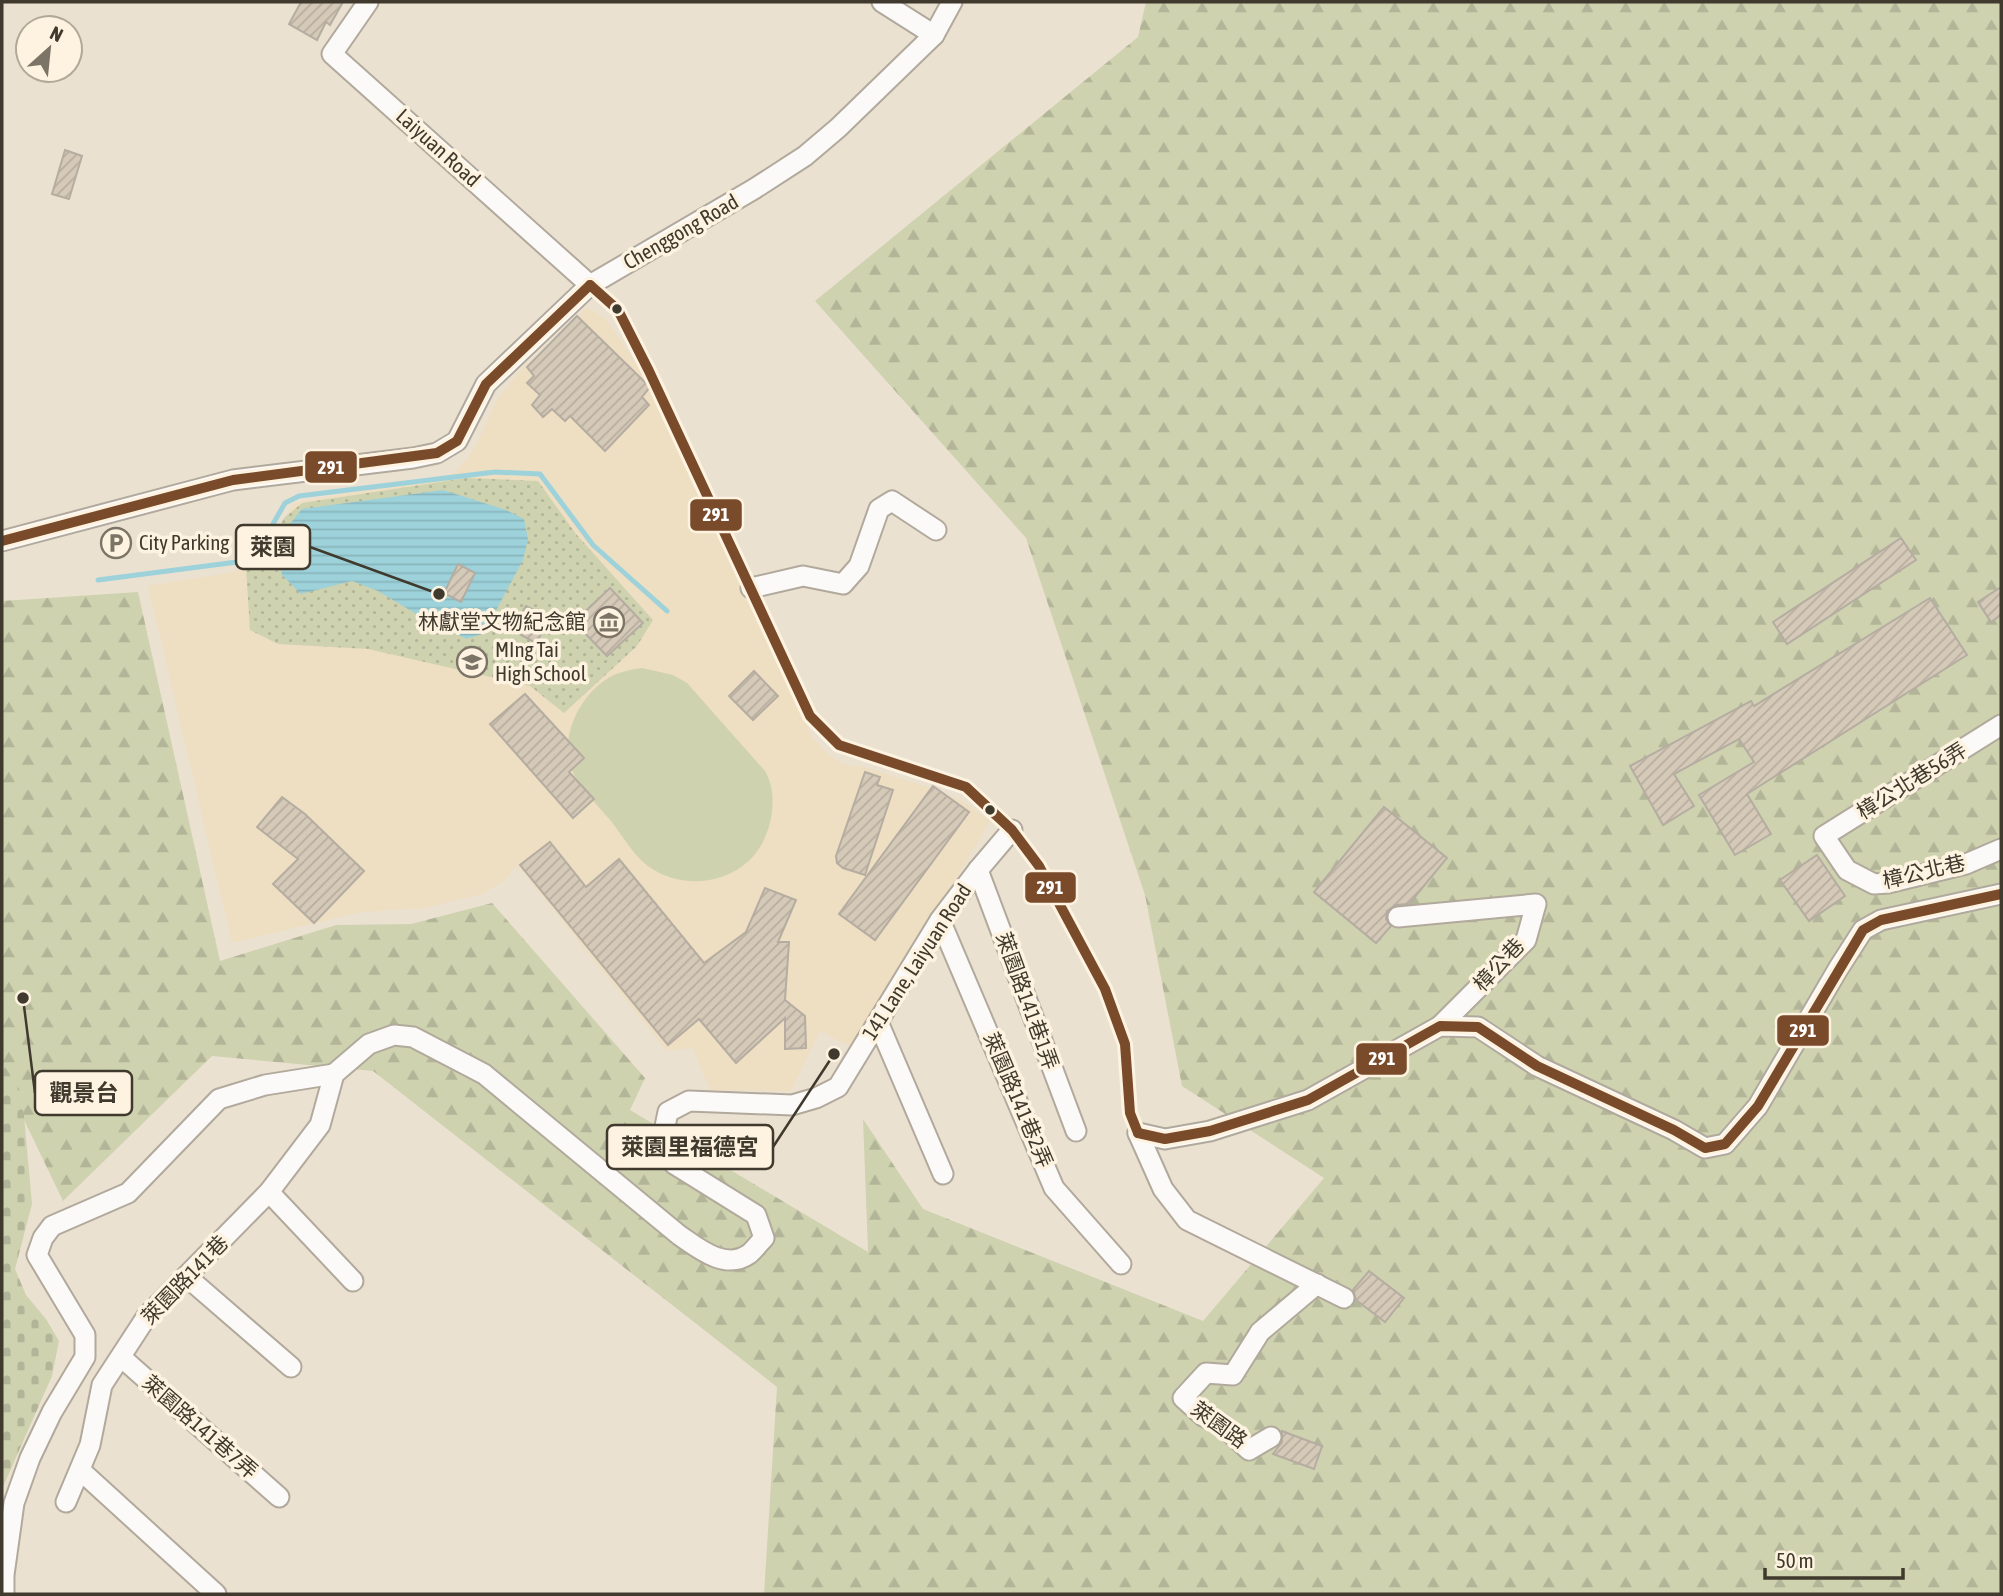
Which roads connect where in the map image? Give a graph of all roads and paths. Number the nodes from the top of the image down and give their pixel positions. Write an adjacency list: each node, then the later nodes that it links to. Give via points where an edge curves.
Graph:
1 (368, 2): 5 (street, Laiyuan Road, via 332,54)
2 (882, 2): 4 (street)
3 (952, 2): 4 (street, Chenggong Road)
4 (934, 35): 5 (street, Chenggong Road, via 805,156)
5 (590, 285): 7 (street, Chenggong Road, via 486,384 457,441 437,453 233,480)
6 (936, 530): 8 (street, via 892,501 879,509 859,566 843,584 803,576)
7 (2, 541)
8 (751, 588)
9 (2001, 725): 11 (street, 樟公北巷56弄)
10 (1012, 830): 13 (street, 141 Lane, Laiyuan Road)
11 (1824, 836): 12 (street, 樟公北巷, via 1847,870 1874,884 1966,864)
12 (2001, 849)
13 (978, 870): 16 (street, 141 Lane, Laiyuan Road); 20 (street, 萊園路141巷1弄)
14 (2001, 894): 18 (street, 樟公北巷, via 1881,920 1863,930 1758,1107 1725,1144 1704,1148 1536,1066 1478,1027)
15 (1398, 917): 18 (street, 樟公巷, via 1536,904 1526,940)
16 (940, 920): 17 (street, 141 Lane, Laiyuan Road); 23 (street, 萊園路141巷2弄, via 1054,1188)
17 (878, 1022): 19 (street, 141 Lane, Laiyuan Road, via 838,1087 816,1098 792,1104 689,1101 668,1112 663,1136 674,1164 756,1215 764,1238 748,1255 726,1261 679,1235 484,1074 413,1037 394,1035 369,1044); 21 (street)
18 (1440, 1026): 26 (street, via 1308,1100 1210,1132 1165,1139 1139,1133 1163,1189 1187,1220)
19 (334, 1074): 22 (street, 萊園路141巷, via 320,1125); 34 (street, via 265,1085 219,1099 128,1192 52,1226 43,1238 37,1255 85,1335 85,1357 30,1458 15,1503)
20 (1076, 1131)
21 (943, 1174)
22 (269, 1192): 24 (street, 萊園路141巷); 25 (street)
23 (1121, 1264)
24 (187, 1277): 28 (street, 萊園路141巷, via 147,1316); 29 (street)
25 (353, 1282)
26 (1317, 1284): 27 (street); 30 (street, 萊園路, via 1260,1332 1233,1375 1206,1373 1183,1398 1249,1450)
27 (1344, 1298)
28 (121, 1357): 31 (street, 萊園路141巷, via 103,1385); 32 (street, 萊園路141巷7弄)
29 (291, 1367)
30 (1271, 1437)
31 (80, 1470): 33 (street, 萊園路141巷); 35 (street)
32 (279, 1497)
33 (66, 1503)
34 (4, 1594)
35 (216, 1594)

